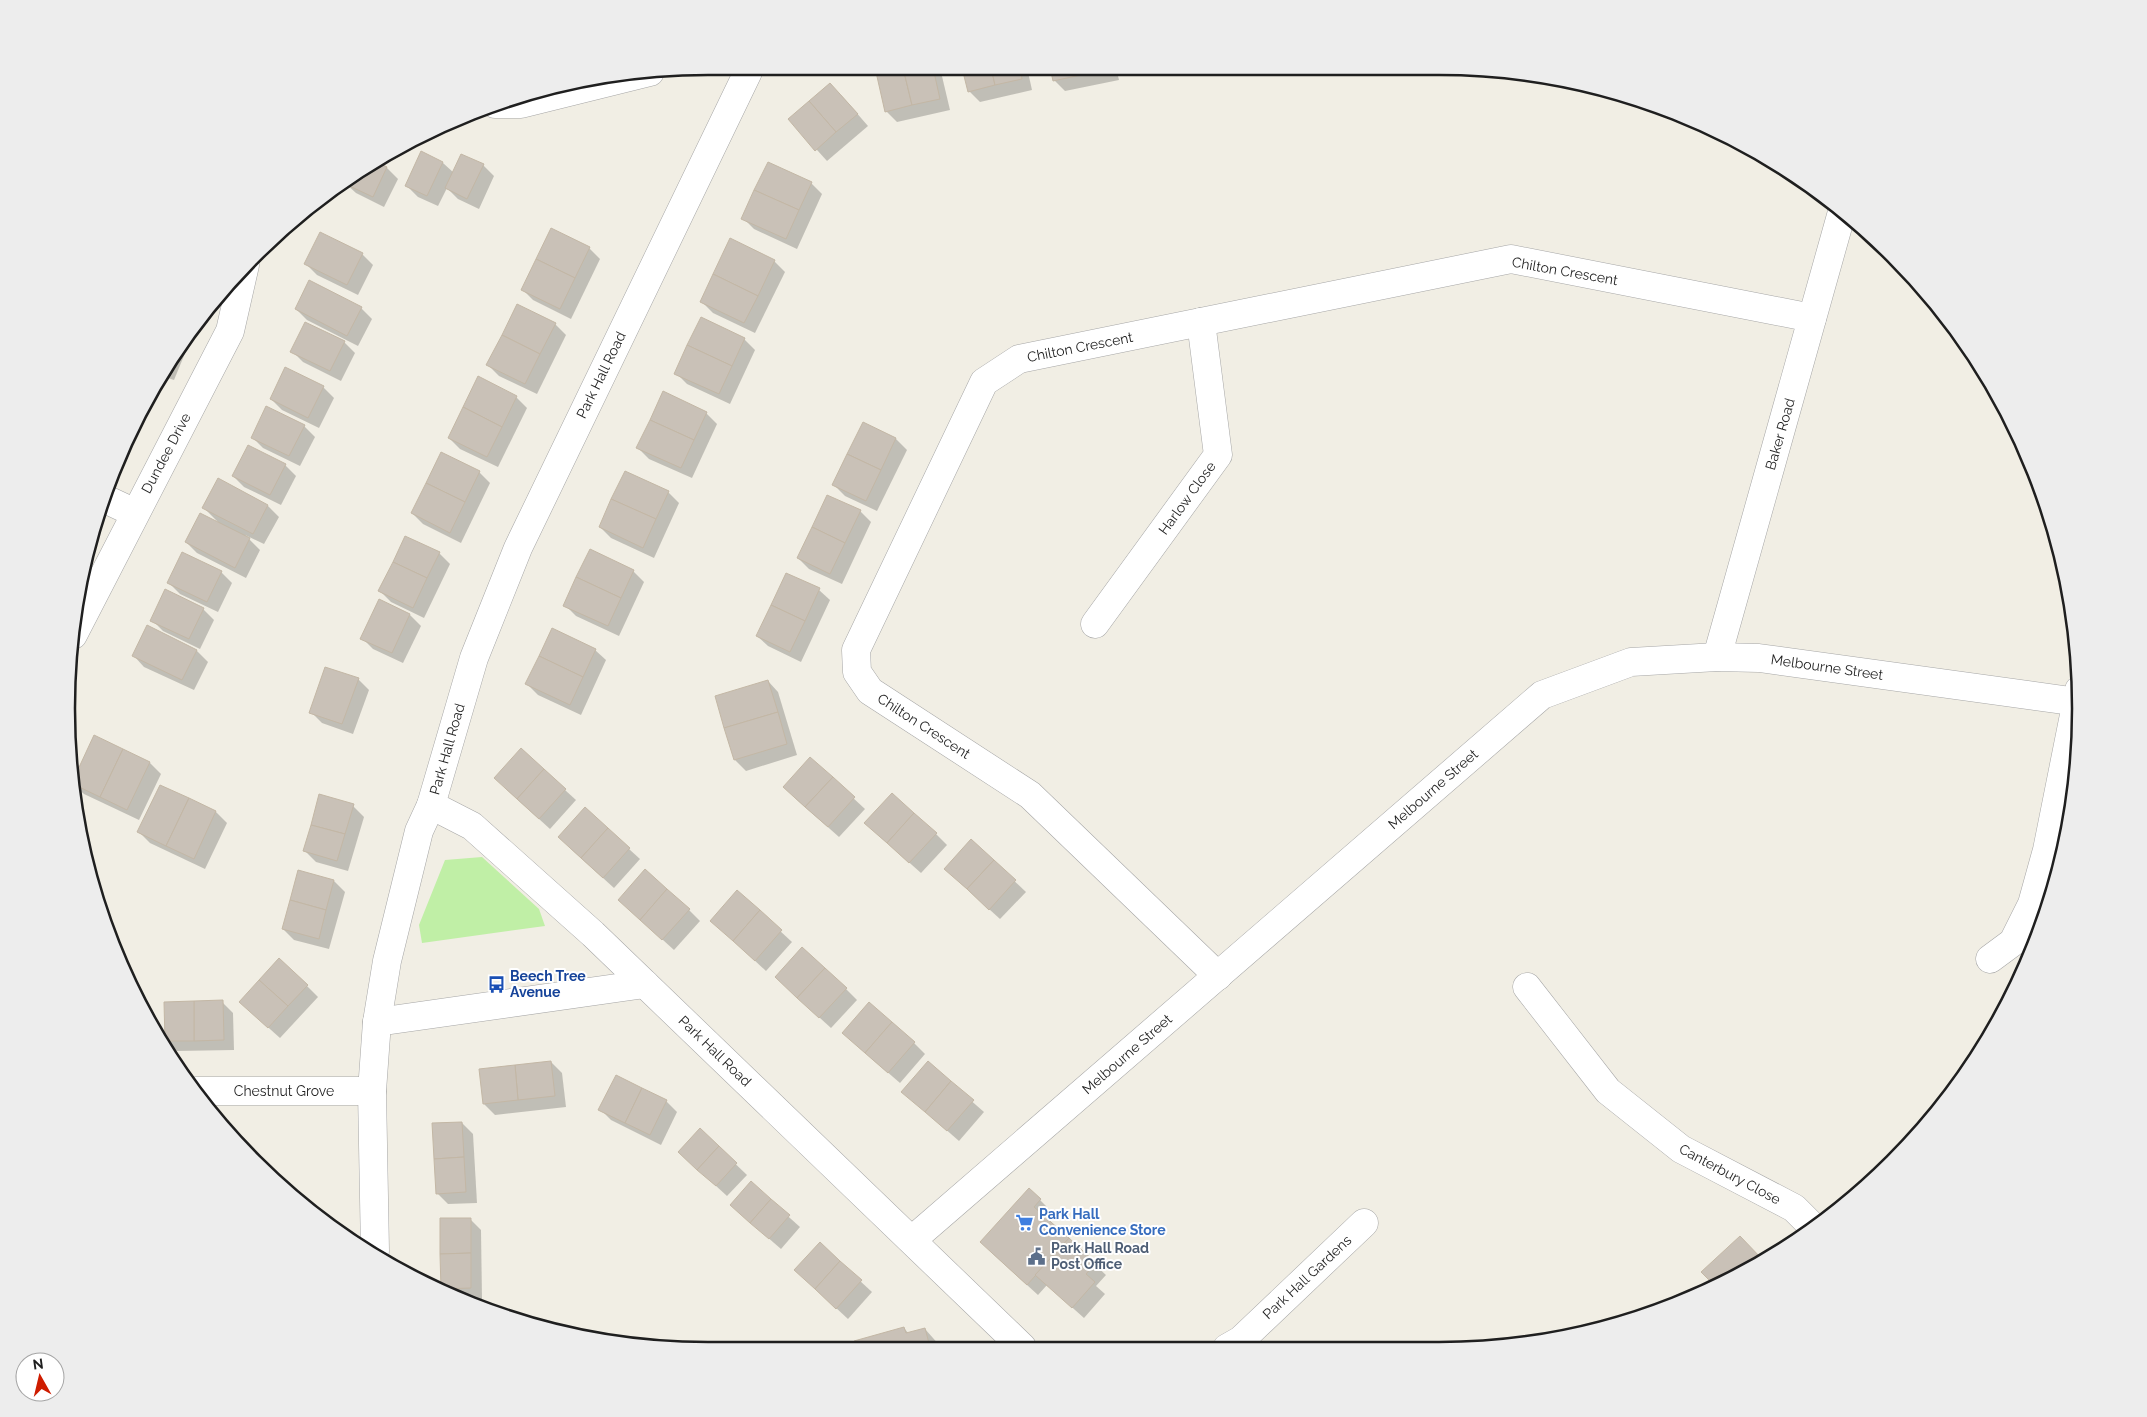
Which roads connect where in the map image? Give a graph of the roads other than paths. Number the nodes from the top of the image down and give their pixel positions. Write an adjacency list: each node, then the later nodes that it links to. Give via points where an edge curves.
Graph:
1 (747, 75): 15 (street, Park Hall Road, via 518,548 474,658)
2 (600, 85): 3 (street)
3 (525, 103)
4 (1840, 219): 6 (street, Baker Road)
5 (241, 281): 9 (street, Dundee Drive, via 230,332)
6 (1812, 318): 7 (street, Chilton Crescent, via 1511,259); 12 (street, Baker Road)
7 (1201, 322): 11 (street, Harlow Close, via 1218,455); 17 (street, Chilton Crescent, via 1019,359 984,382 856,650 858,672 870,691 1030,795)
8 (110, 501): 9 (street)
9 (135, 513): 10 (street, Dundee Drive)
10 (81, 619)
11 (1095, 624)
12 (1717, 657): 13 (street, Melbourne Street, via 1759,658); 17 (street, Melbourne Street, via 1631,662 1542,695)
13 (2072, 697)
14 (2071, 730): 16 (street, via 2047,850 2032,904 2012,942)
15 (431, 805): 18 (street, Park Hall Road, via 472,826); 20 (street, via 417,840 387,961)
16 (1990, 959)
17 (1218, 976): 25 (street, Melbourne Street)
18 (645, 984): 20 (street); 25 (street, Park Hall Road)
19 (1526, 987): 23 (street, Canterbury Close, via 1608,1091 1681,1149 1794,1208)
20 (377, 1022): 22 (street)
21 (204, 1091): 22 (street, Chestnut Grove)
22 (372, 1091): 26 (street)
23 (1808, 1222)
24 (1364, 1223): 28 (street, Park Hall Gardens)
25 (912, 1240): 27 (street, Park Hall Road)
26 (375, 1246)
27 (1017, 1342)
28 (1237, 1342)

